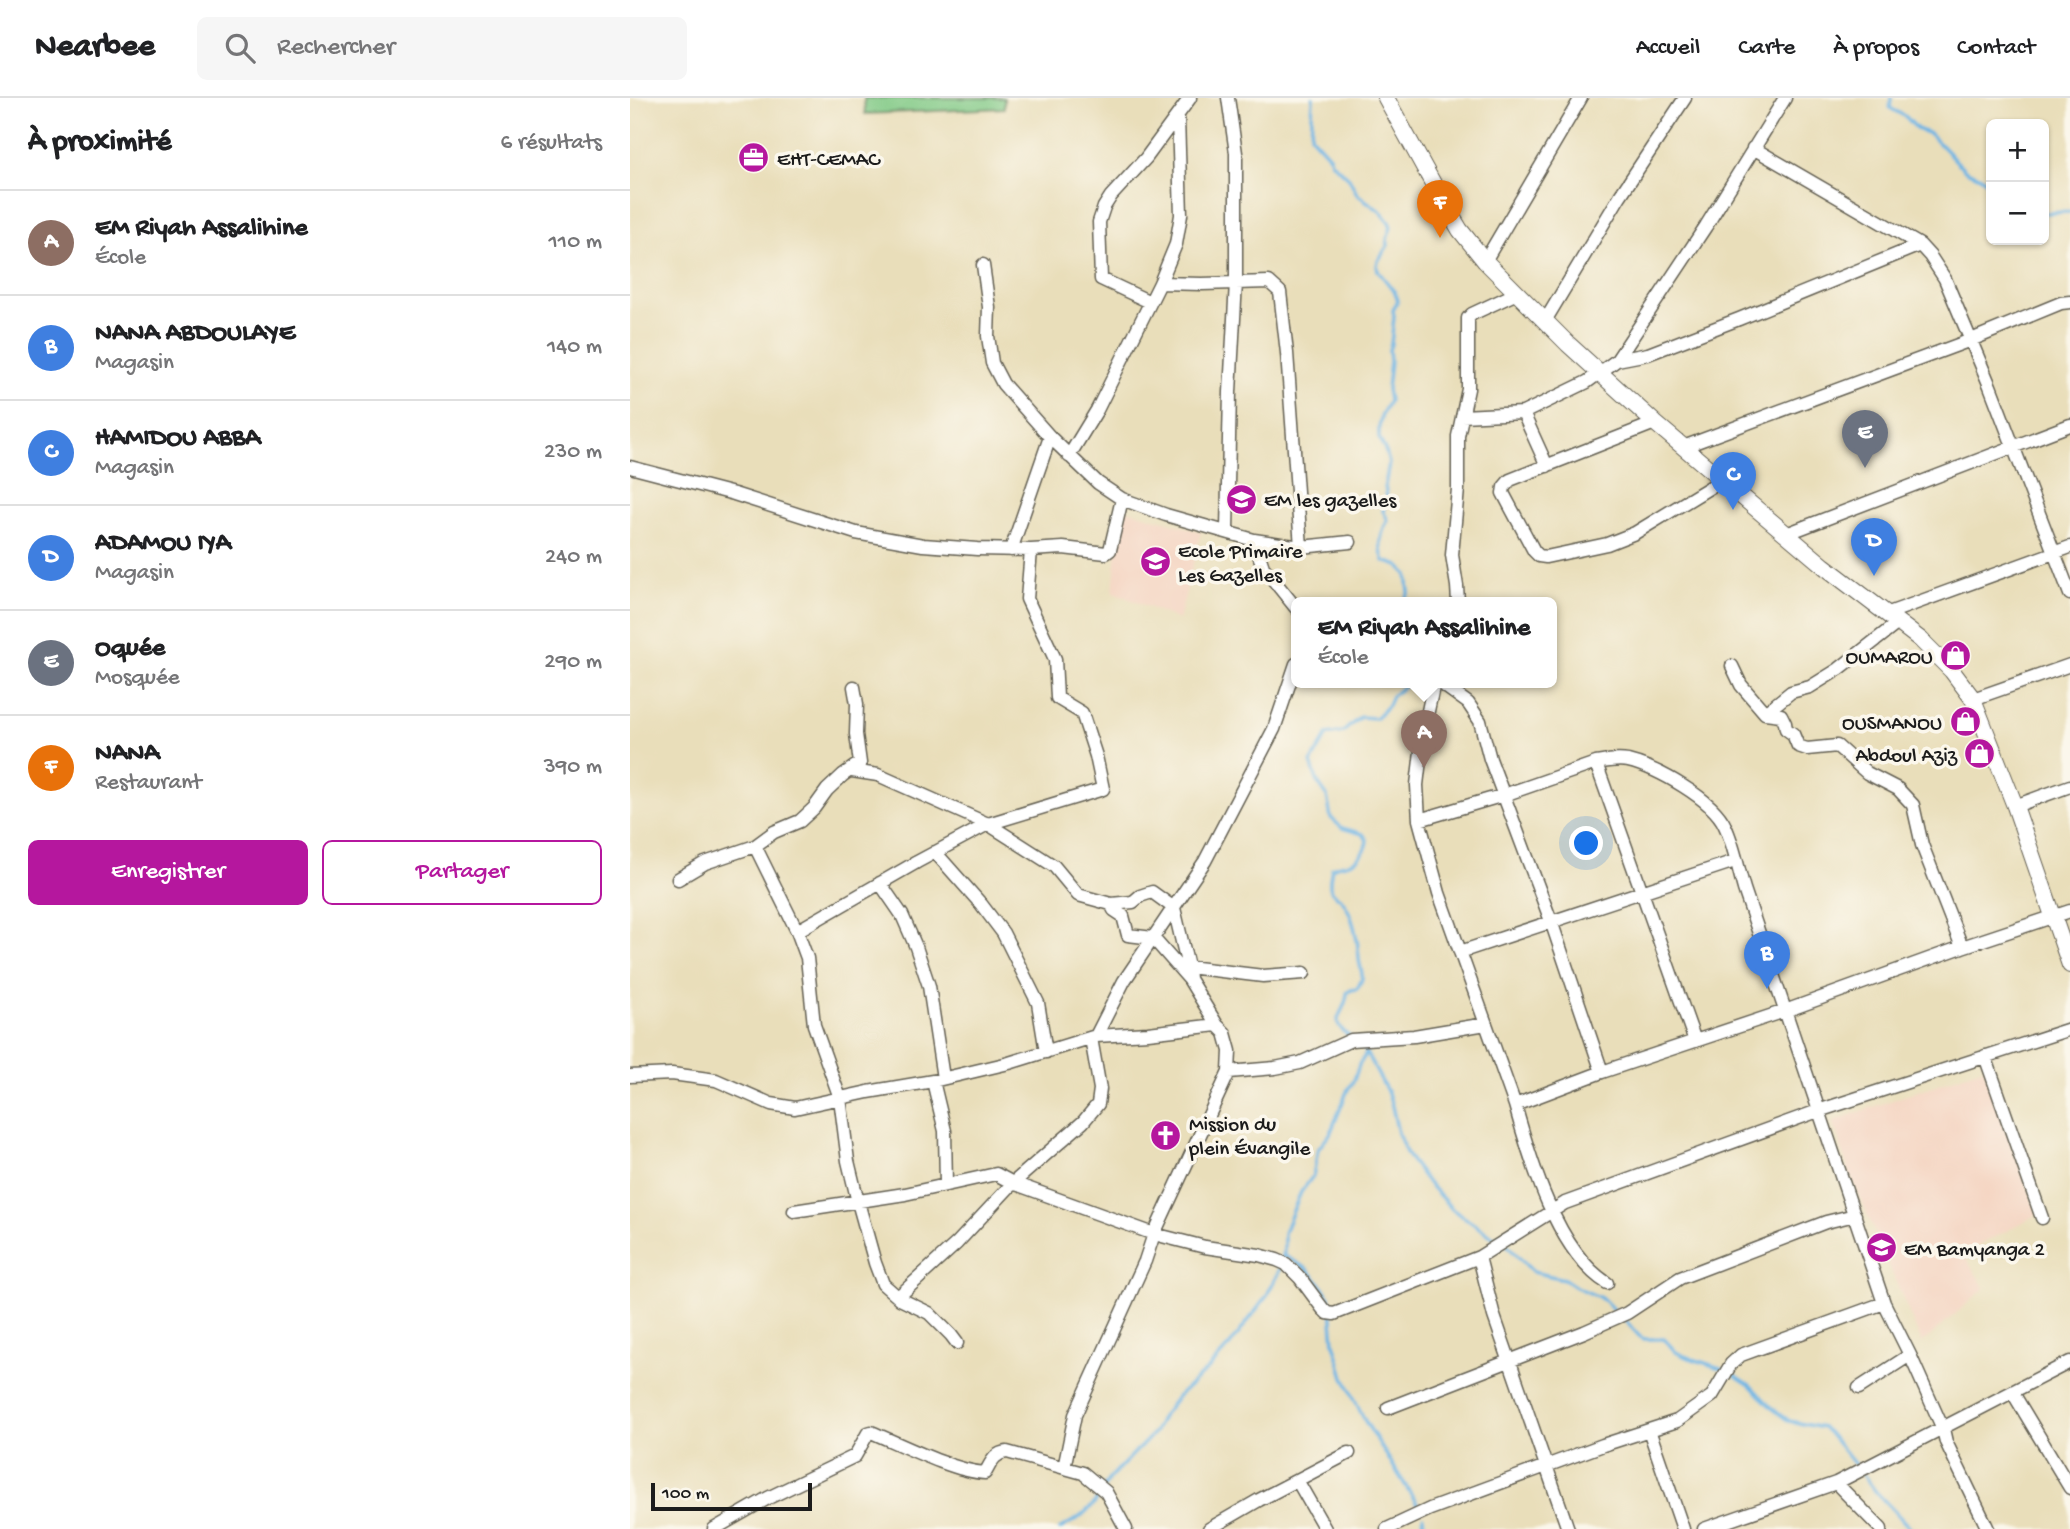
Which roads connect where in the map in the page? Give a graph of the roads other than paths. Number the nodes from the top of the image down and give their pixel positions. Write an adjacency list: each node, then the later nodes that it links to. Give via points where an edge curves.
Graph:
1 (1190, 98): 7 (street)
2 (1228, 98): 12 (street, via 1236,153)
3 (1386, 98): 10 (street, via 1447,209)
4 (1581, 98): 10 (street)
5 (1685, 98): 17 (street)
6 (1785, 98): 8 (street)
7 (1178, 118): 13 (street, via 1181,215 1176,244); 15 (street, via 1111,196 1099,222 1101,279)
8 (1754, 148): 9 (street); 19 (street)
9 (1920, 245): 18 (street, via 1945,279); 19 (street, via 1648,354)
10 (1485, 261): 14 (street)
11 (983, 265): 25 (street, via 992,363 1003,384)
12 (1236, 282): 13 (street); 33 (street); 37 (street, via 1269,282 1280,292)
13 (1160, 283): 15 (street)
14 (1517, 293): 17 (street); 22 (street, via 1468,318 1468,389)
15 (1150, 302): 28 (street)
16 (2070, 302): 18 (street)
17 (1545, 320): 20 (street)
18 (1971, 340): 26 (street); 27 (street)
19 (1617, 360): 20 (street)
20 (1600, 373): 21 (street); 23 (street)
21 (1524, 412): 22 (street); 29 (street)
22 (1462, 416): 43 (street, via 1452,555)
23 (1655, 423): 27 (street); 29 (street)
24 (2070, 425): 26 (street)
25 (1050, 438): 28 (street); 39 (street)
26 (2012, 446): 34 (street); 41 (street)
27 (1683, 447): 31 (street)
28 (1069, 456): 32 (street)
29 (1547, 466): 31 (street, via 1510,480 1503,493 1534,551 1546,557 1608,544 1635,533)
30 (630, 467): 39 (street, via 856,533 923,545)
31 (1722, 480): 34 (street)
32 (1122, 499): 33 (street); 40 (street, via 1107,553)
33 (1227, 531): 35 (street)
34 (1786, 534): 45 (street)
35 (1254, 540): 37 (street); 44 (street, via 1263,567)
36 (1350, 542): 37 (street)
37 (1301, 547)
38 (2070, 547): 41 (street)
39 (1012, 550): 40 (street)
40 (1031, 550): 60 (street, via 1027,599 1055,659 1058,698 1082,713 1103,789)
41 (2054, 553): 42 (street); 45 (street)
42 (2070, 594)
43 (1458, 597)
44 (1291, 602)
45 (1892, 618): 52 (street, via 1952,671); 53 (street, via 1839,668 1810,687 1791,692)
46 (2070, 665): 52 (street)
47 (1732, 666): 53 (street, via 1741,685)
48 (1291, 679): 68 (street, via 1274,729 1205,861)
49 (854, 687): 55 (street, via 860,764)
50 (1435, 688): 59 (street, via 1423,735 1417,785)
51 (1446, 688): 57 (street, via 1468,703 1480,721)
52 (1973, 699): 58 (street)
53 (1765, 713): 74 (street, via 1781,715 1798,746 1807,750 1837,746 1867,774 1898,789 1913,805 1923,845)
54 (1596, 763): 57 (street); 63 (street, via 1627,761 1695,795 1726,827); 66 (street)
55 (852, 771): 60 (street, via 890,779); 61 (street, via 827,790 800,821)
56 (2070, 786): 58 (street)
57 (1504, 795): 59 (street); 71 (street)
58 (2015, 806): 70 (street)
59 (1419, 820): 75 (street)
60 (988, 824): 62 (street); 67 (street, via 1054,866 1078,895)
61 (755, 846): 64 (street); 72 (street)
62 (935, 852): 65 (street); 85 (street, via 1003,933 1038,1003)
63 (1735, 860): 66 (street); 79 (street)
64 (678, 878)
65 (880, 883): 72 (street); 90 (street, via 902,915 929,985)
66 (1642, 892): 71 (street); 84 (street)
67 (1111, 904): 68 (street, via 1133,902 1152,892); 73 (street, via 1123,916 1128,935)
68 (1174, 908): 73 (street); 77 (street)
69 (2070, 911): 70 (street)
70 (2053, 917): 74 (street); 76 (street)
71 (1551, 921): 75 (street); 88 (street)
72 (797, 931): 91 (street, via 807,958 814,1025)
73 (1153, 938): 77 (street); 83 (street)
74 (1962, 947): 79 (street)
75 (1460, 952): 80 (street)
76 (2070, 965)
77 (1189, 973): 78 (street); 81 (street)
78 (1304, 973)
79 (1786, 1011): 84 (street); 93 (street)
80 (1486, 1024): 87 (street, via 1414,1036 1355,1039 1300,1063); 92 (street)
81 (1217, 1025): 83 (street); 87 (street, via 1225,1033 1230,1051)
82 (2070, 1029): 86 (street)
83 (1093, 1037): 85 (street); 94 (street, via 1098,1104)
84 (1695, 1041): 88 (street)
85 (1046, 1052): 90 (street)
86 (1984, 1056): 93 (street); 100 (street)
87 (1229, 1072): 101 (street)
88 (1602, 1072): 92 (street)
89 (630, 1076): 91 (street, via 672,1074 716,1080 771,1104 795,1108)
90 (938, 1079): 91 (street); 95 (street)
91 (840, 1098): 96 (street)
92 (1515, 1105): 98 (street)
93 (1818, 1111): 98 (street); 99 (street)
94 (1013, 1182): 95 (street, via 996,1174); 101 (street); 104 (street, via 957,1243)
95 (946, 1185): 96 (street)
96 (858, 1202): 97 (street); 104 (street, via 883,1284)
97 (794, 1211)
98 (1550, 1211): 102 (street); 103 (street, via 1585,1266)
99 (1855, 1215): 105 (street); 108 (street, via 1680,1278 1627,1312)
100 (2042, 1218)
101 (1154, 1234): 102 (street, via 1281,1262 1331,1314); 117 (street, via 1075,1416)
102 (1479, 1257): 108 (street)
103 (1607, 1283)
104 (898, 1297): 106 (street, via 929,1313)
105 (1884, 1303): 107 (street); 114 (street, via 1741,1355 1712,1396 1677,1421)
106 (957, 1343)
107 (1910, 1355): 110 (street); 113 (street)
108 (1509, 1361): 112 (street); 116 (street)
109 (2070, 1362): 111 (street)
110 (1859, 1388)
111 (2013, 1393): 113 (street); 120 (street)
112 (1388, 1408)
113 (1943, 1429): 119 (street); 130 (street)
114 (1649, 1430): 116 (street); 127 (street)
115 (1349, 1453): 118 (street)
116 (1546, 1466): 125 (street); 126 (street)
117 (1064, 1468): 121 (street, via 1007,1452 996,1455 985,1473 977,1472 871,1432 855,1456); 122 (street, via 1083,1474 1103,1490)
118 (1297, 1480): 123 (street); 124 (street)
119 (1836, 1483): 128 (street); 129 (street)
120 (2070, 1488)
121 (714, 1529)
122 (1126, 1529)
123 (1209, 1529)
124 (1325, 1529)
125 (1387, 1529)
126 (1568, 1529)
127 (1683, 1529)
128 (1704, 1529)
129 (1881, 1529)
130 (1989, 1529)

